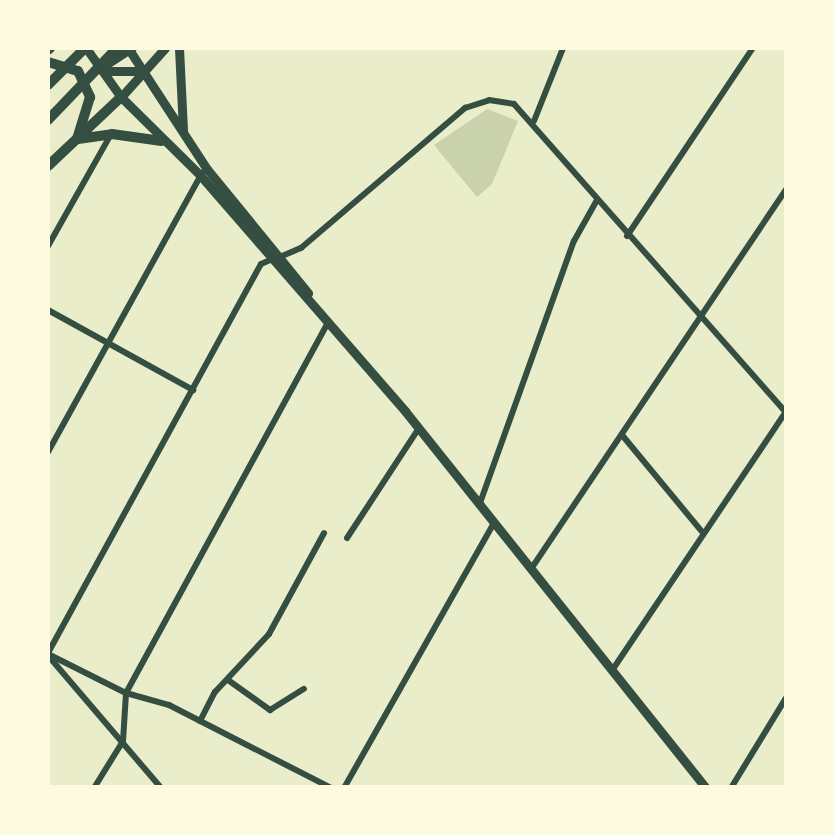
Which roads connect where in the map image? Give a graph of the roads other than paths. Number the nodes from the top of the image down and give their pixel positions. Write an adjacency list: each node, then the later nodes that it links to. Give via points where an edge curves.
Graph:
1 (85, 48): 9 (main road); 11 (highway)
2 (117, 48): 9 (highway)
3 (130, 48): 9 (highway); 10 (main road)
4 (165, 48): 10 (main road)
5 (179, 48): 15 (main road)
6 (563, 48): 14 (street)
7 (754, 48): 25 (street)
8 (48, 62): 17 (highway, via 78,71 90,96)
9 (95, 63): 10 (main road); 12 (main road); 13 (highway)
10 (143, 72): 12 (main road); 15 (main road)
11 (48, 86)
12 (121, 97): 17 (highway); 18 (main road)
13 (48, 120)
14 (534, 122): 22 (street); 27 (street, via 514,104 472,104)
15 (183, 132): 20 (main road)
16 (112, 134): 17 (highway); 18 (highway); 26 (street)
17 (78, 139): 19 (highway)
18 (162, 141): 20 (main road)
19 (48, 166)
20 (204, 172): 23 (main road); 24 (main road); 33 (street)
21 (786, 189): 31 (street)
22 (598, 200): 25 (street); 39 (street, via 574,241)
23 (227, 209): 24 (street); 28 (main road)
24 (247, 212): 27 (main road)
25 (626, 236): 31 (street)
26 (48, 246)
27 (282, 256): 29 (main road)
28 (270, 260): 29 (main road); 34 (street, via 261,264)
29 (314, 304): 32 (main road)
30 (48, 310): 33 (street)
31 (701, 319): 35 (street); 37 (street)
32 (329, 321): 36 (main road); 49 (street)
33 (107, 342): 34 (street); 38 (street)
34 (193, 390): 45 (street)
35 (786, 413): 42 (street)
36 (419, 428): 39 (main road); 43 (street)
37 (622, 435): 42 (street); 44 (street)
38 (48, 452)
39 (480, 504): 40 (main road)
40 (494, 522): 44 (main road); 56 (street)
41 (324, 533): 47 (street, via 269,634)
42 (704, 534): 46 (street)
43 (347, 538)
44 (531, 569): 46 (main road)
45 (48, 654): 49 (street); 52 (street)
46 (613, 669): 57 (main road)
47 (228, 680): 48 (street, via 270,710); 51 (street)
48 (304, 688)
49 (126, 693): 51 (street); 52 (street)
50 (786, 698): 58 (street)
51 (200, 722): 55 (street)
52 (123, 742): 53 (street); 54 (street)
53 (94, 788)
54 (161, 788)
55 (331, 788)
56 (344, 788)
57 (706, 788)
58 (732, 788)

